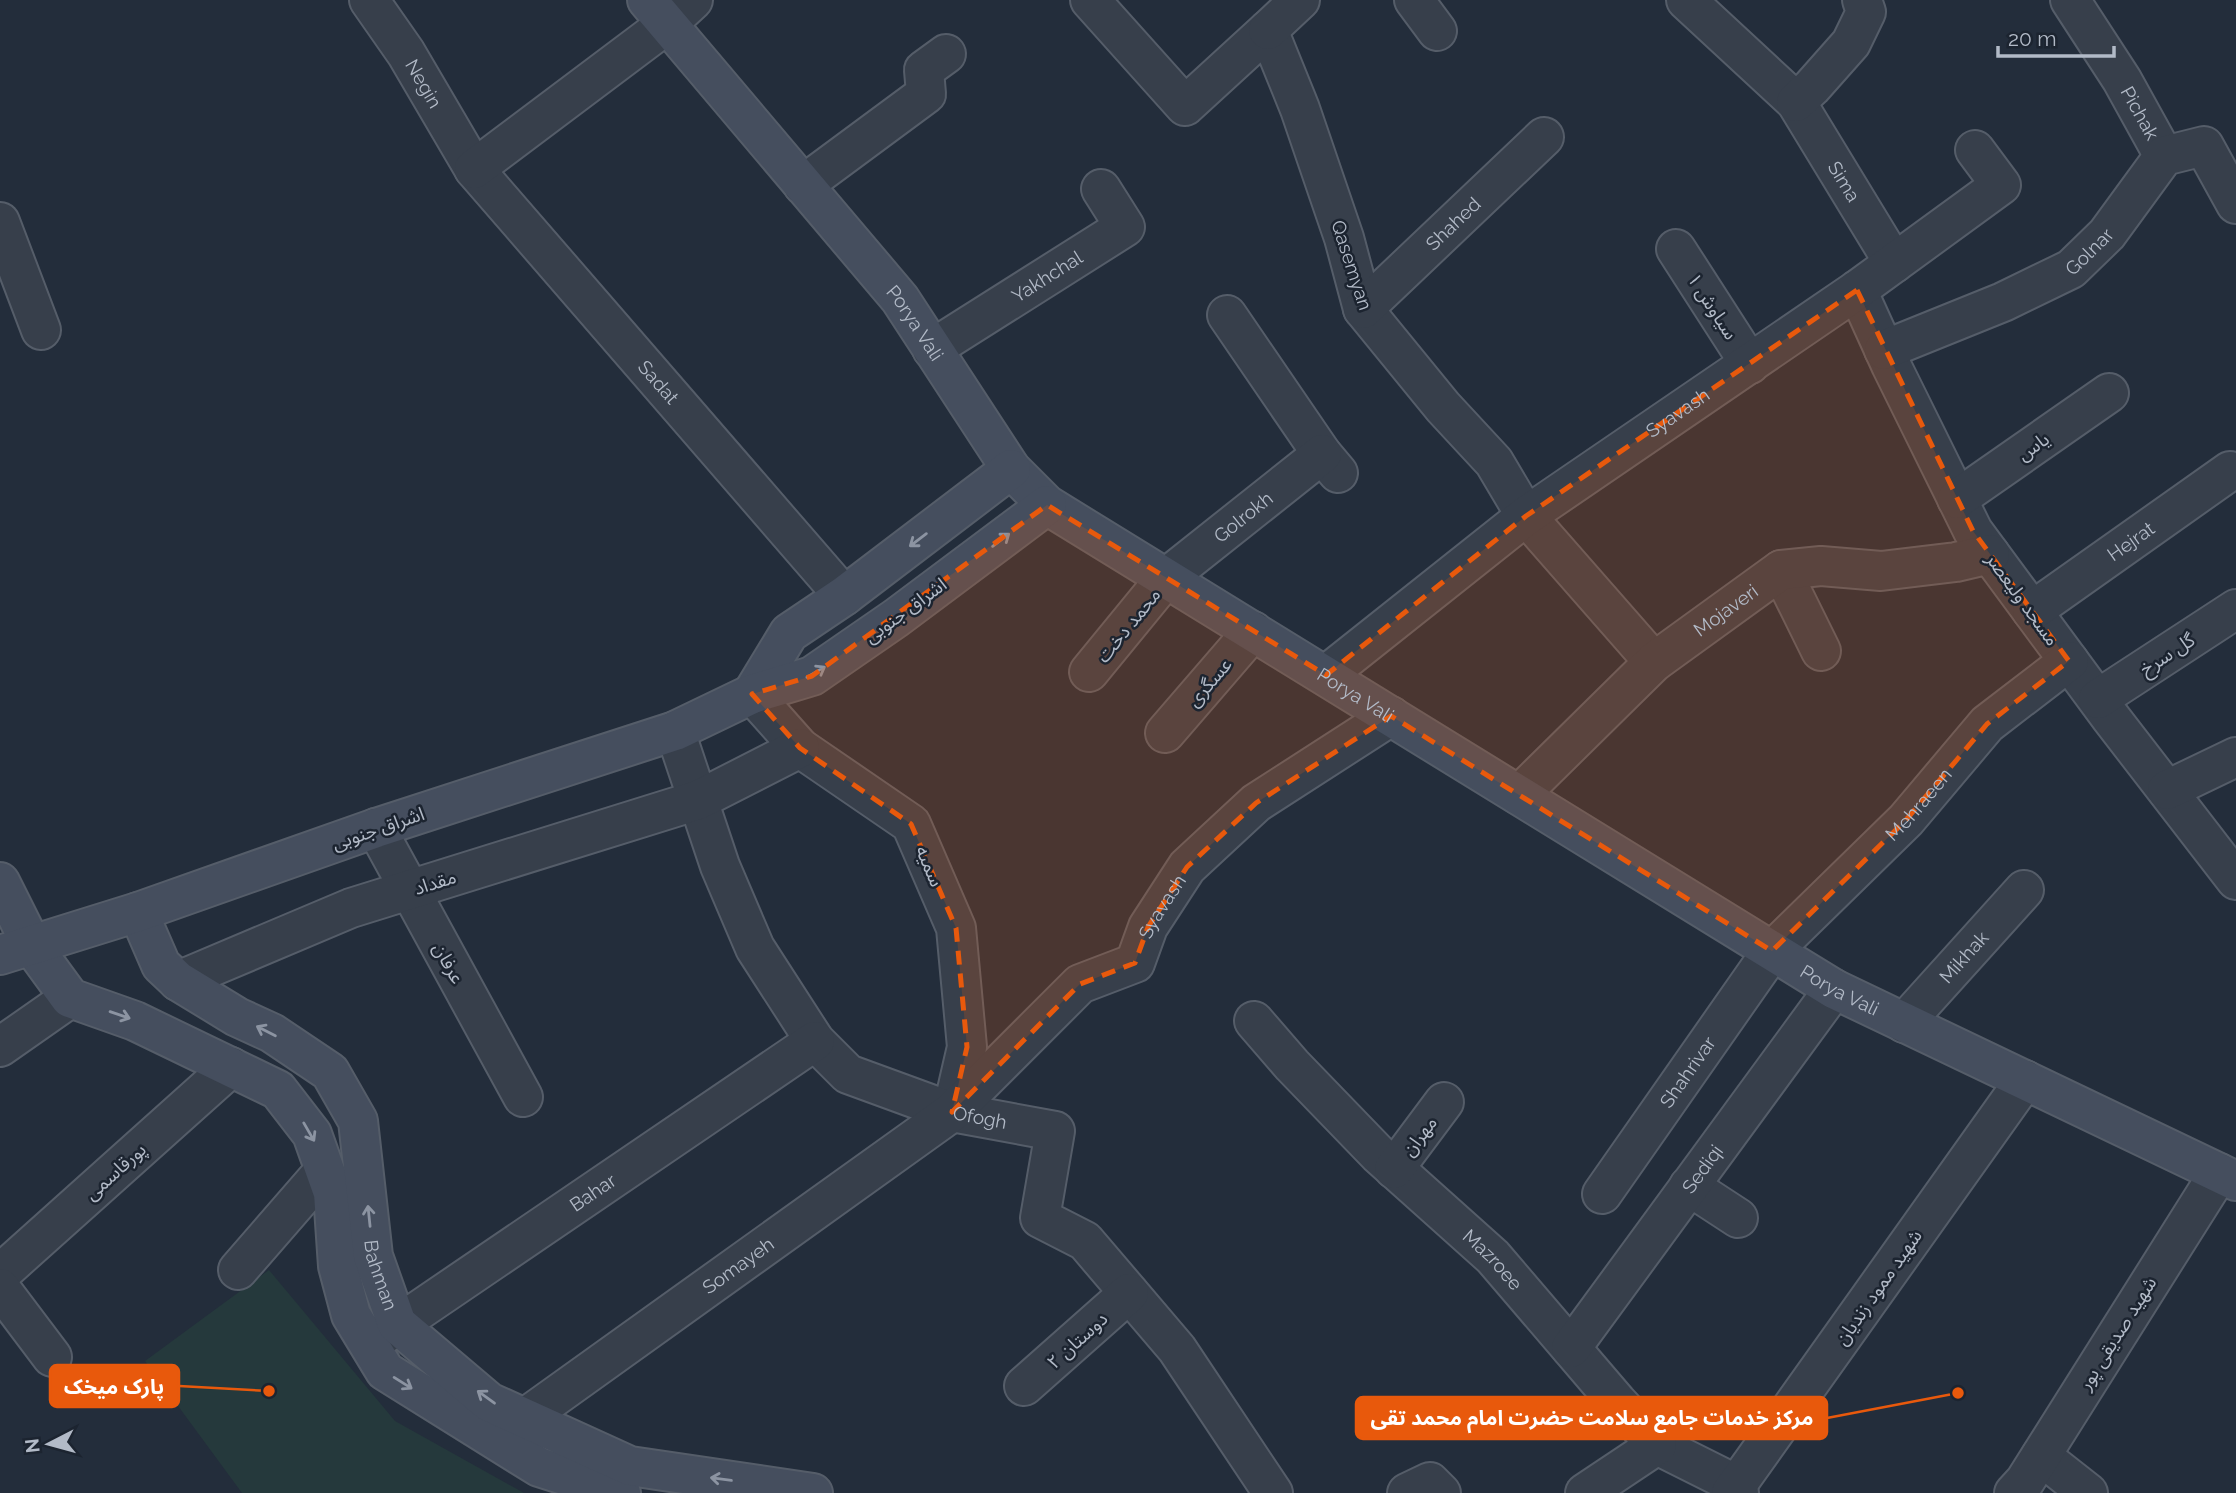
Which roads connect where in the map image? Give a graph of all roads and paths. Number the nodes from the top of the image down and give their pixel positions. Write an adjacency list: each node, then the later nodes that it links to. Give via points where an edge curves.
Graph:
1 (369, 0): 16 (street, Negin)
2 (1090, 0): 9 (street, via 1185,106)
3 (1300, 0): 9 (street)
4 (1414, 0): 10 (street)
5 (1686, 0): 12 (street, Sima)
6 (1862, 0): 12 (street, via 1866,12 1851,43)
7 (2070, 0): 15 (street, Pichak)
8 (669, 8): 16 (street); 17 (main road, Porya Vali)
9 (1268, 30): 24 (street, Qasemyan, via 1344,238)
10 (1437, 31)
11 (946, 54): 17 (street, via 924,69 926,94)
12 (1796, 102): 22 (street, Sima)
13 (1544, 137): 24 (street, Shahed)
14 (1975, 149): 22 (street, Syavash, via 2001,185)
15 (2164, 156): 19 (street, via 2204,146); 28 (street, Golnar, via 2107,234 2071,269)
16 (474, 169): 39 (street, Sadat)
17 (803, 185): 27 (main road, Porya Vali, via 900,299)
18 (1101, 189): 27 (street, Yakhchal, via 1125,227)
19 (2236, 204)
20 (0, 222): 26 (street)
21 (1676, 249): 29 (street, سیاوش ۱)
22 (1894, 263): 23 (street, Syavash)
23 (1857, 290): 28 (street, مسجد ولیعصر); 29 (street, Syavash)
24 (1363, 309): 35 (street, Qasemyan, via 1494,462)
25 (1227, 315): 38 (street, Golrokh, via 1330,464)
26 (41, 330)
27 (932, 349): 31 (main road, Porya Vali)
28 (1884, 350): 33 (street, مسجد ولیعصر)
29 (1750, 364): 35 (street, Syavash)
30 (2109, 393): 33 (street, یاس)
31 (1011, 469): 34 (main road, Porya Vali); 39 (main road, one-way to 39)
32 (2230, 471): 41 (street, Hejrat)
33 (1957, 499): 36 (street, مسجد ولیعصر)
34 (1047, 505): 38 (main road, Porya Vali); 48 (main road, اشراق جنوبی, one-way to 34, via 812,676)
35 (1526, 516): 45 (street, Qasemyan); 47 (street, Syavash)
36 (1990, 554): 37 (street, via 1881,571 1821,566); 41 (street, مسجد ولیعصر)
37 (1781, 570): 43 (street); 45 (street, Mojaveri)
38 (1166, 578): 42 (main road, Porya Vali); 46 (street, محمد دخت)
39 (844, 596): 48 (main road, via 789,634)
40 (2236, 609): 49 (street, گل سرخ)
41 (2032, 611): 44 (street, مسجد ولیعصر)
42 (1253, 631): 47 (main road, Porya Vali); 52 (street, عسگری)
43 (1821, 651)
44 (2069, 661): 49 (street, مسجد ولیعصر); 65 (street, Mehraeen, via 1987,724 1906,820)
45 (1654, 663): 56 (street, Mojaveri)
46 (1089, 673)
47 (1326, 675): 50 (main road, Porya Vali)
48 (752, 694): 51 (main road, اشراق جنوبی); 53 (street, سمیه)
49 (2098, 699): 55 (street, مسجد ولیعصر)
50 (1391, 716): 56 (main road, Porya Vali); 78 (street, Syavash, via 1256,803 1187,867 1148,927 1135,964 1080,984)
51 (675, 731): 57 (street, Ofogh); 58 (main road, اشراق جنوبی)
52 (1165, 733)
53 (800, 748): 57 (street, مقداد); 78 (street, سمیه, via 911,824 956,928 967,1047)
54 (2236, 757): 55 (street)
55 (2167, 790): 59 (street, مسجد ولیعصر)
56 (1519, 795): 65 (main road, Porya Vali)
57 (698, 800): 61 (street, مقداد); 72 (street, Ofogh, via 755,948)
58 (376, 828): 61 (street, عرفان); 63 (main road, اشراق جنوبی)
59 (2236, 880)
60 (0, 882): 64 (main road)
61 (409, 890): 66 (street, مقداد, via 351,908); 76 (street, عرفان)
62 (2024, 890): 70 (street, Mikhak)
63 (138, 912): 64 (main road, اشراق جنوبی); 66 (main road, Bahman, via 161,965)
64 (16, 950): 68 (main road)
65 (1772, 951): 67 (main road, Porya Vali); 83 (street, Shahrivar)
66 (178, 981): 71 (main road); 89 (main road, Bahman, one-way to 66, via 358,1121 330,1072)
67 (1833, 989): 70 (main road, Porya Vali); 82 (street, Sediqi)
68 (70, 998): 71 (main road, Bahman, one-way to 71); 73 (street)
69 (1254, 1021): 79 (street, Mazroee)
70 (1904, 1023): 75 (main road, Porya Vali)
71 (154, 1030): 74 (main road, Bahman)
72 (816, 1041): 78 (street, Ofogh, via 848,1074); 89 (street, Bahar)
73 (0, 1046)
74 (231, 1067): 80 (main road, Bahman, one-way to 80, via 278,1090 312,1133); 86 (street, پورقاسمی)
75 (2025, 1080): 81 (main road, Porya Vali); 96 (street, شهید ممود زندیان)
76 (523, 1097)
77 (1444, 1102): 79 (street, مهران)
78 (952, 1112): 88 (street, Ofogh, via 1055,1131 1040,1218 1085,1241); 93 (street, Somayeh)
79 (1394, 1169): 90 (street, Mazroee, via 1493,1257)
80 (324, 1171): 85 (street); 89 (main road, Bahman, via 333,1193 338,1266 351,1315)
81 (2228, 1177): 95 (street, شهید صدیقی پور)
82 (1689, 1186): 84 (street); 90 (street, Sediqi)
83 (1602, 1194)
84 (1738, 1218)
85 (238, 1270)
86 (0, 1275)
87 (0, 1288): 91 (street)
88 (1129, 1293): 92 (street, دوستان ۲); 99 (street, Ofogh, via 1177,1349)
89 (383, 1334): 93 (main road, Bahman, one-way to 89, via 489,1402); 97 (main road, Bahman, one-way to 97, via 385,1371 539,1467)
90 (1571, 1348): 94 (street, Mazroee)
91 (52, 1357)
92 (1024, 1386)
93 (525, 1418): 98 (main road, Bahman, one-way to 93, via 630,1466)
94 (1657, 1445): 96 (street, Mazroee, via 1723,1479); 102 (street)
95 (2040, 1456): 103 (street, شهید صدیقی پور); 104 (street)
96 (1735, 1492)
97 (621, 1493)
98 (813, 1493)
99 (1273, 1493)
100 (1407, 1493): 101 (street, via 1430,1482)
101 (1441, 1493)
102 (1585, 1493)
103 (2014, 1493)
104 (2088, 1493)

